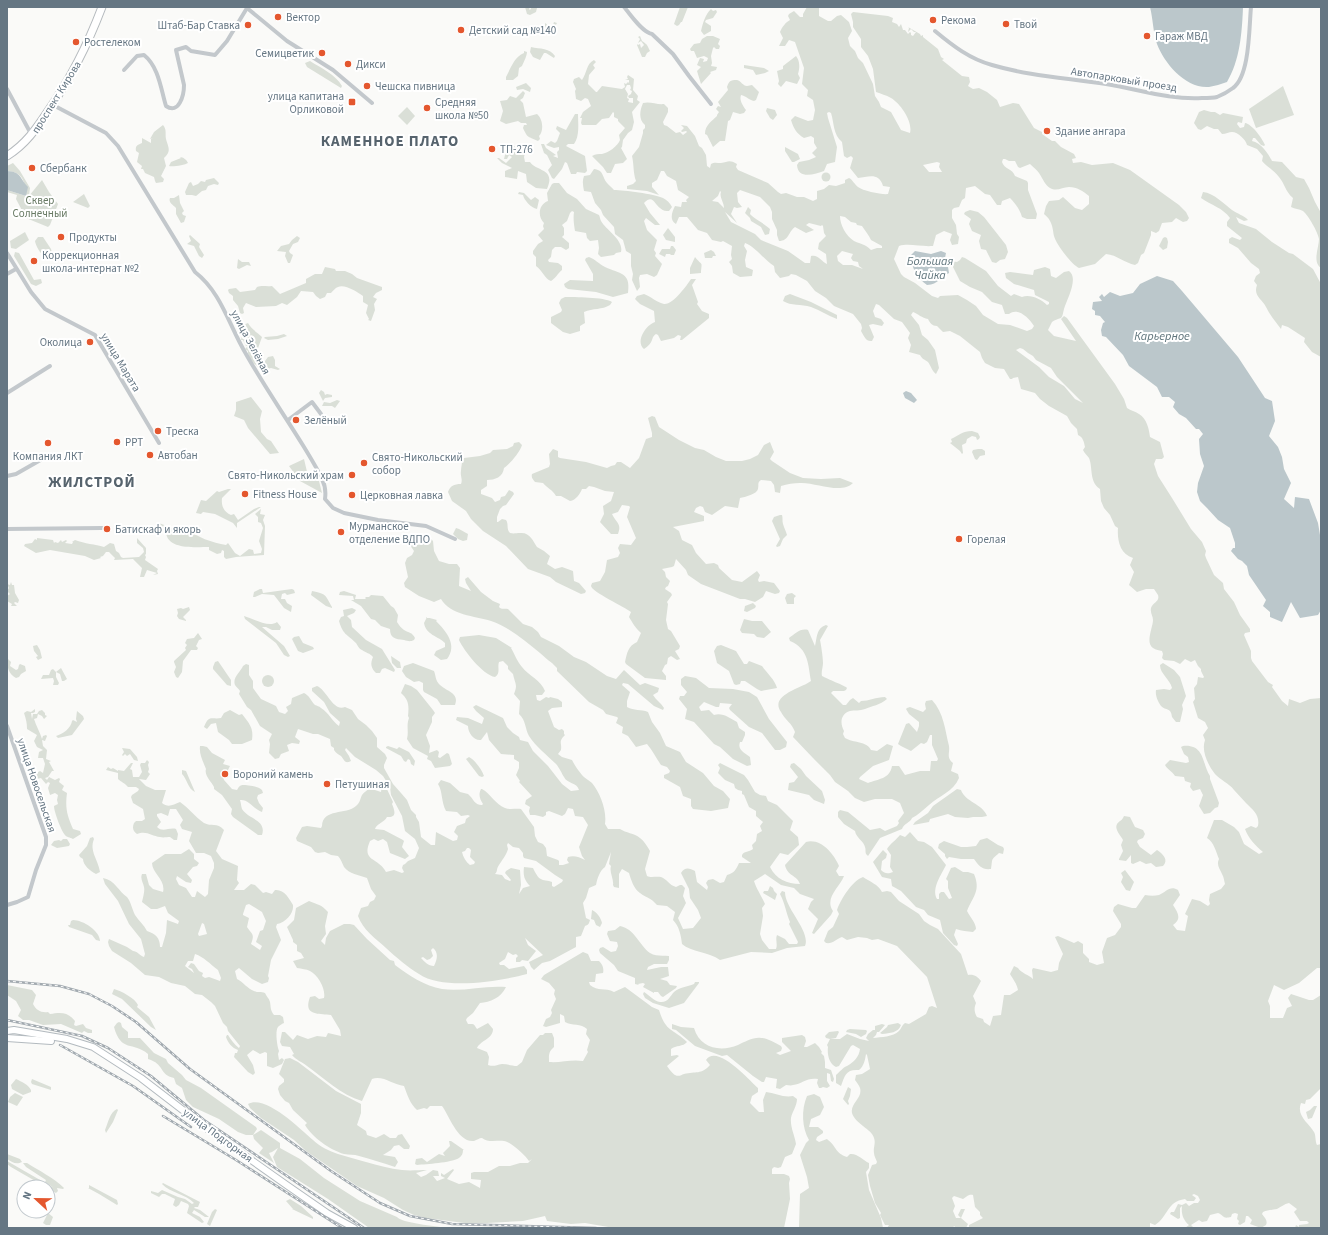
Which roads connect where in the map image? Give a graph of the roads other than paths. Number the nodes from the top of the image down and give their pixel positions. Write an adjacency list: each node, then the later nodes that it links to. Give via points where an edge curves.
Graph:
1 (102, 7): 10 (main road, проспект Кирова, via 85,49)
2 (247, 7): 6 (street, via 216,56 191,52 186,47 176,50 184,90 180,103 174,109 166,106 160,83 144,55 137,56); 8 (street, via 287,41 332,70)
3 (624, 7): 9 (street, via 648,33 673,54)
4 (1251, 7): 5 (street, Автопарковый проезд, via 1247,58 1243,72 1233,88 1217,97 1168,96 992,65 958,50)
5 (935, 31)
6 (124, 70)
7 (7, 89): 11 (street)
8 (372, 103)
9 (712, 104)
10 (53, 105): 11 (main road, проспект Кирова); 19 (street, улица Зелёная, via 106,133 118,146 195,272 206,280 219,299 244,352)
11 (32, 136): 12 (main road, проспект Кирова)
12 (7, 156)
13 (7, 253): 14 (street, улица Марата)
14 (16, 269): 15 (street); 20 (street, улица Марата, via 45,309 95,335)
15 (7, 274)
16 (50, 366): 17 (street)
17 (7, 393)
18 (321, 414): 19 (street, via 312,402)
19 (288, 420): 25 (street, улица Зелёная, via 323,480 325,499 333,508 378,520 426,526)
20 (158, 443)
21 (51, 454): 22 (street, via 16,474)
22 (7, 476)
23 (102, 528): 24 (street)
24 (7, 529)
25 (455, 539)
26 (7, 726): 27 (street, улица Новосельская, via 46,837 46,845 28,896)
27 (7, 905)
28 (7, 1031): 30 (main road, улица Подгорная, via 67,1039)
29 (7, 1038): 30 (main road, улица Подгорная)
30 (82, 1044): 31 (main road, улица Подгорная, via 93,1047 141,1078 288,1186)
31 (354, 1228)

